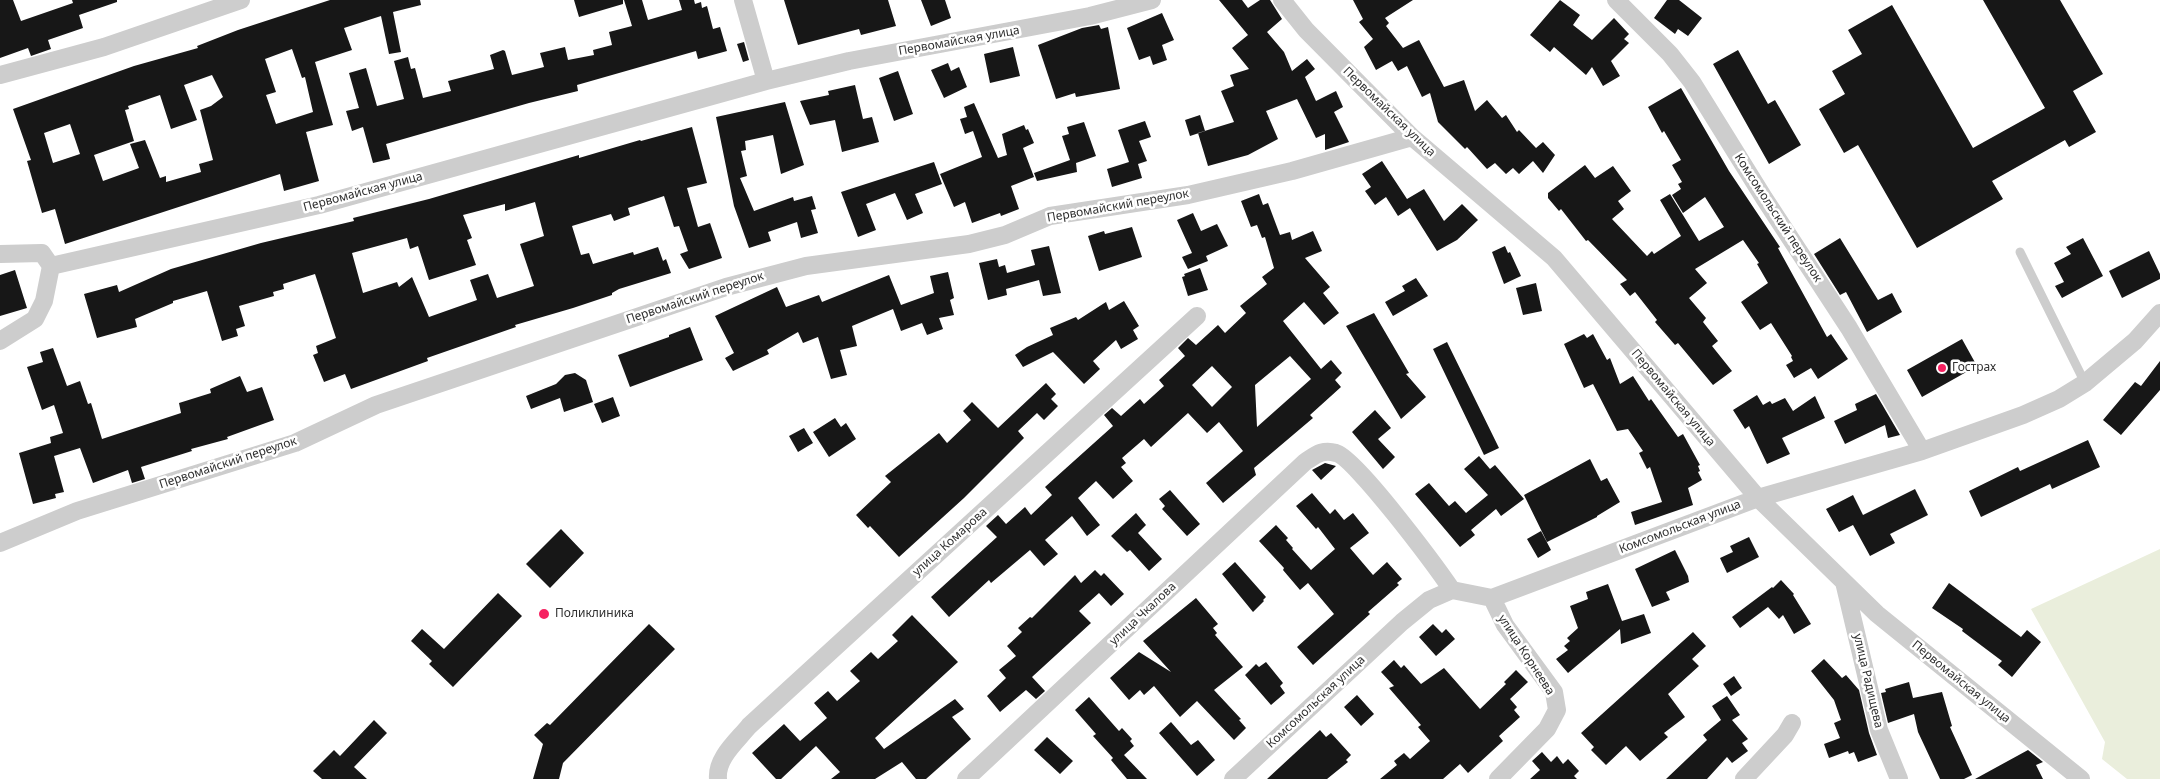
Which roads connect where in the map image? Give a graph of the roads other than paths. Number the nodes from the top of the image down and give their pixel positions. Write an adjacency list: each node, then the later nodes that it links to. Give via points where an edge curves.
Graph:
1 (241, 0): 6 (street, via 104,47)
2 (743, 0): 7 (street)
3 (1152, 0): 7 (street, Первомайская улица, via 1090,16 849,61)
4 (1282, 0): 8 (street, Первомайская улица, via 1306,30)
5 (1616, 0): 16 (street, Комсомольский переулок, via 1670,54 1692,82)
6 (0, 75)
7 (766, 81): 11 (street, Первомайская улица, via 319,205)
8 (1412, 137): 17 (street, Первомайская улица, via 1554,258); 18 (street, Первомайский переулок, via 1292,171 1188,194 1050,216 1005,235 969,244 806,266 767,275 376,405 295,443 76,511)
9 (2020, 252): 15 (lane)
10 (0, 254): 11 (street, via 42,253)
11 (51, 266): 14 (street, via 44,301 35,319)
12 (2160, 313): 15 (street, Комсомольская улица, via 2135,341)
13 (1197, 316): 23 (street, улица Комарова, via 750,726 720,761)
14 (0, 341)
15 (2085, 383): 16 (street, Комсомольская улица, via 2023,415)
16 (1922, 451): 17 (street, Комсомольская улица)
17 (1758, 498): 19 (street, Первомайская улица); 21 (street, Комсомольская улица)
18 (0, 543)
19 (1844, 581): 28 (street, улица Радищева, via 1879,730); 29 (street, Первомайская улица, via 1877,614)
20 (1452, 590): 21 (street); 24 (street, улица Чкалова, via 1352,464 1338,453 1321,451 1304,462); 25 (street, Комсомольская улица, via 1429,600 1402,622)
21 (1492, 598): 26 (street, улица Корнеева, via 1506,626 1554,692 1557,710 1547,729)
22 (1792, 723): 27 (street)
23 (718, 779)
24 (966, 779)
25 (1233, 779)
26 (1498, 779)
27 (1744, 779)
28 (1899, 779)
29 (2081, 779)

